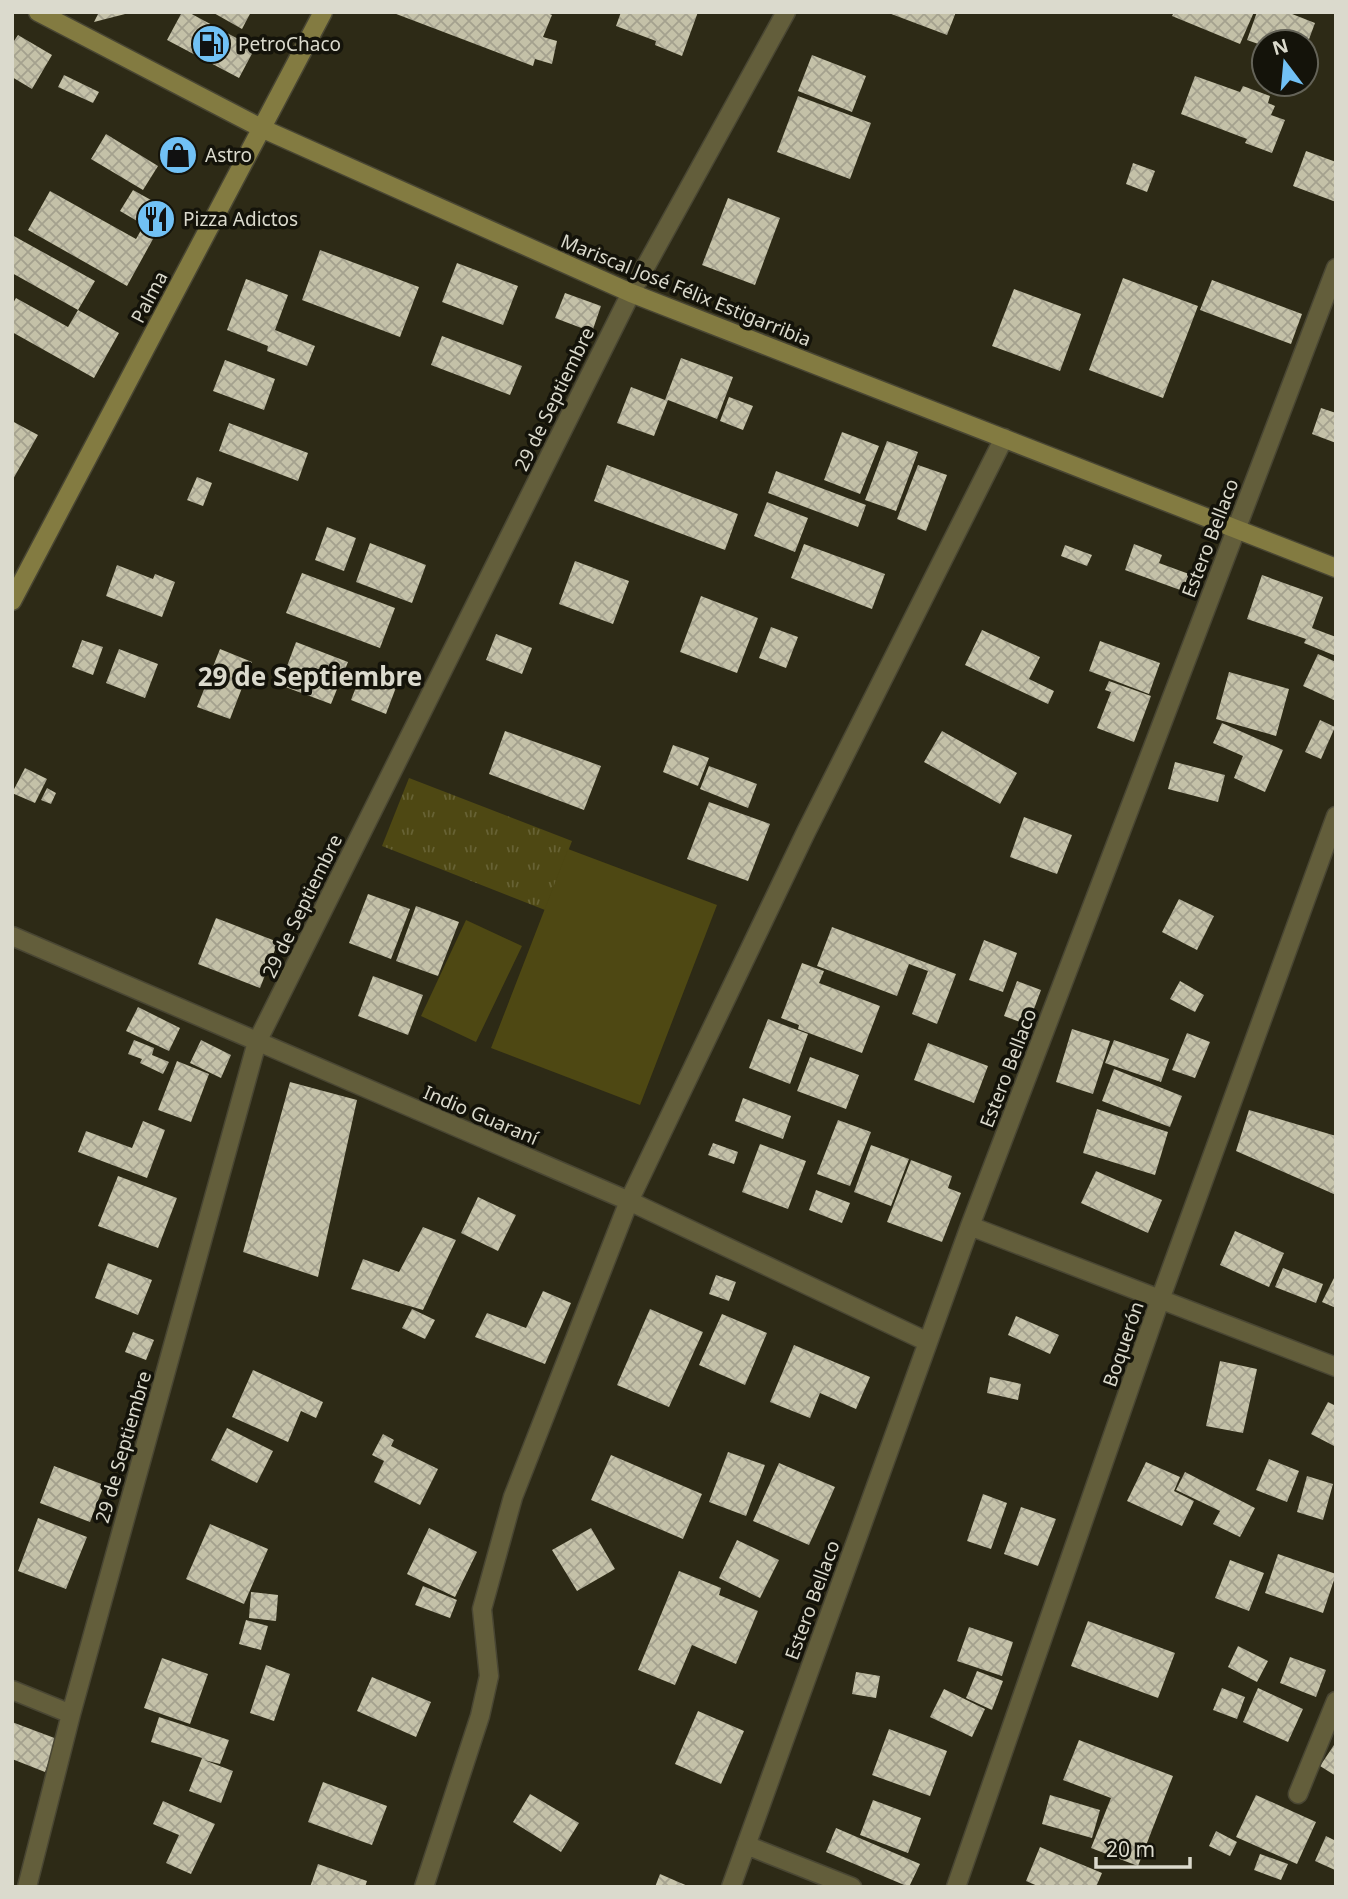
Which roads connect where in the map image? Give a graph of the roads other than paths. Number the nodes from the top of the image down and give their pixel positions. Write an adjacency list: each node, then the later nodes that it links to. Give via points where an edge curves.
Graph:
1 (38, 12): 4 (street, Mariscal José Félix Estigarribia)
2 (323, 12): 4 (street, Palma)
3 (786, 12): 6 (street, 29 de Septiembre)
4 (261, 128): 6 (street, Mariscal José Félix Estigarribia); 10 (street, Palma)
5 (1336, 268): 8 (street, Estero Bellaco)
6 (631, 293): 7 (street, Mariscal José Félix Estigarribia); 13 (street, 29 de Septiembre)
7 (1004, 438): 8 (street, Mariscal José Félix Estigarribia); 14 (street)
8 (1236, 529): 9 (street, Mariscal José Félix Estigarribia); 15 (street, Estero Bellaco)
9 (1336, 568)
10 (12, 601)
11 (1336, 816): 16 (street, Boquerón)
12 (12, 936): 13 (street, Indio Guaraní)
13 (257, 1042): 14 (street, Indio Guaraní); 21 (street, 29 de Septiembre)
14 (629, 1201): 17 (street, Indio Guaraní); 25 (street, via 513,1497 482,1609 489,1676 483,1703)
15 (970, 1226): 16 (street); 17 (street, Estero Bellaco)
16 (1161, 1297): 18 (street); 28 (street, Boquerón)
17 (928, 1342): 23 (street, Estero Bellaco)
18 (1336, 1367)
19 (12, 1690): 21 (street)
20 (1336, 1701): 22 (street)
21 (71, 1714): 24 (street, 29 de Septiembre)
22 (1298, 1794)
23 (746, 1845): 26 (street, Estero Bellaco); 27 (street)
24 (27, 1887)
25 (424, 1887)
26 (731, 1887)
27 (852, 1887)
28 (956, 1887)

